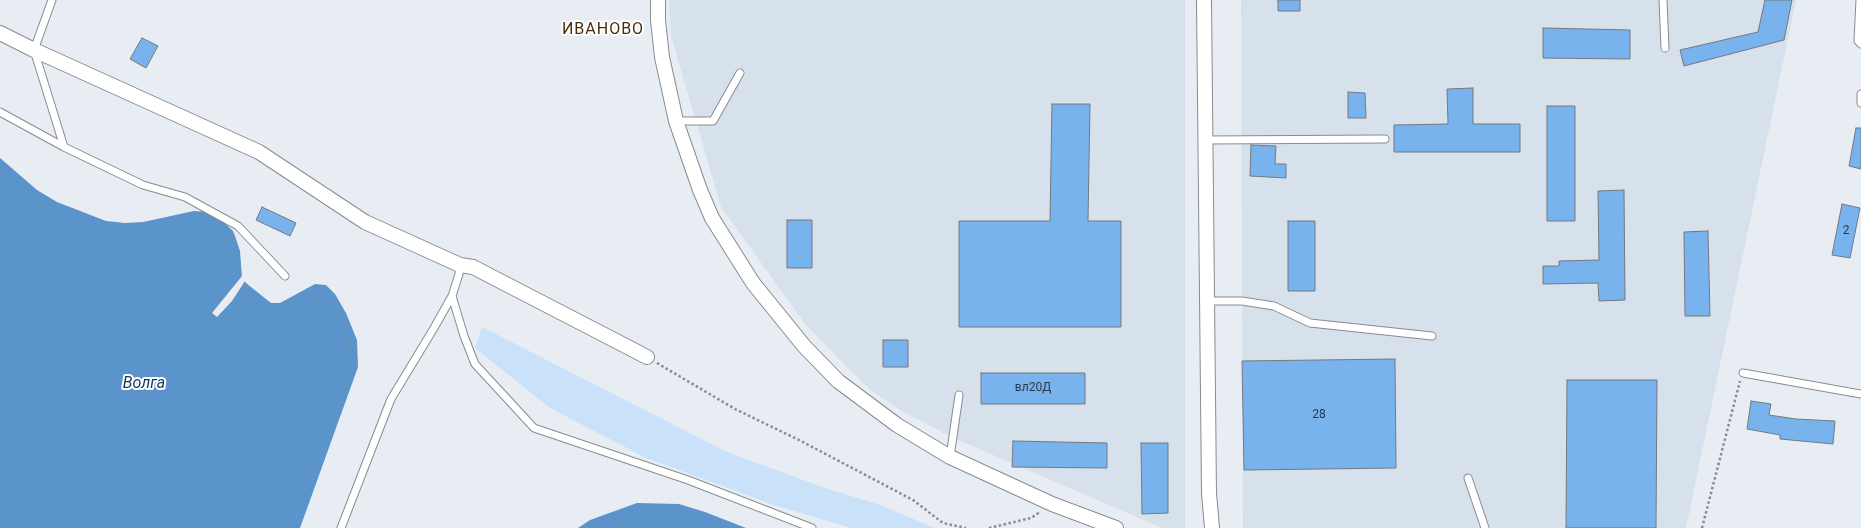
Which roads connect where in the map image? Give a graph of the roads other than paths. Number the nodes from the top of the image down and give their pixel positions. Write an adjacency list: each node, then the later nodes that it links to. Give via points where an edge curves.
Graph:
1 (52, 0): 9 (lane)
2 (658, 0): 14 (street, via 662,57)
3 (1204, 0): 16 (street)
4 (1663, 0): 8 (lane)
5 (1860, 0): 7 (lane)
6 (0, 33): 9 (street)
7 (1859, 42)
8 (1665, 48)
9 (34, 50): 17 (lane); 18 (street, via 259,152 365,222)
10 (740, 72): 14 (lane, via 713,120)
11 (1861, 94): 12 (lane)
12 (1861, 103)
13 (0, 112): 17 (lane)
14 (676, 121): 27 (street, via 712,218 753,283 804,346 838,382)
15 (1385, 139): 16 (lane)
16 (1205, 140): 21 (street)
17 (64, 148): 19 (lane, via 142,185 185,197 238,226)
18 (460, 265): 20 (lane); 23 (street, via 473,268)
19 (285, 276)
20 (452, 296): 29 (lane, via 391,399); 30 (lane, via 475,364 534,428 688,480)
21 (1206, 301): 22 (lane, via 1242,300 1274,306 1310,323); 32 (street)
22 (1432, 336)
23 (648, 357)
24 (1742, 373): 25 (lane)
25 (1861, 394)
26 (959, 395): 27 (lane)
27 (950, 458): 31 (street, via 1052,504)
28 (1468, 478): 33 (lane)
29 (340, 528)
30 (812, 528)
31 (1116, 528)
32 (1212, 528)
33 (1485, 528)

